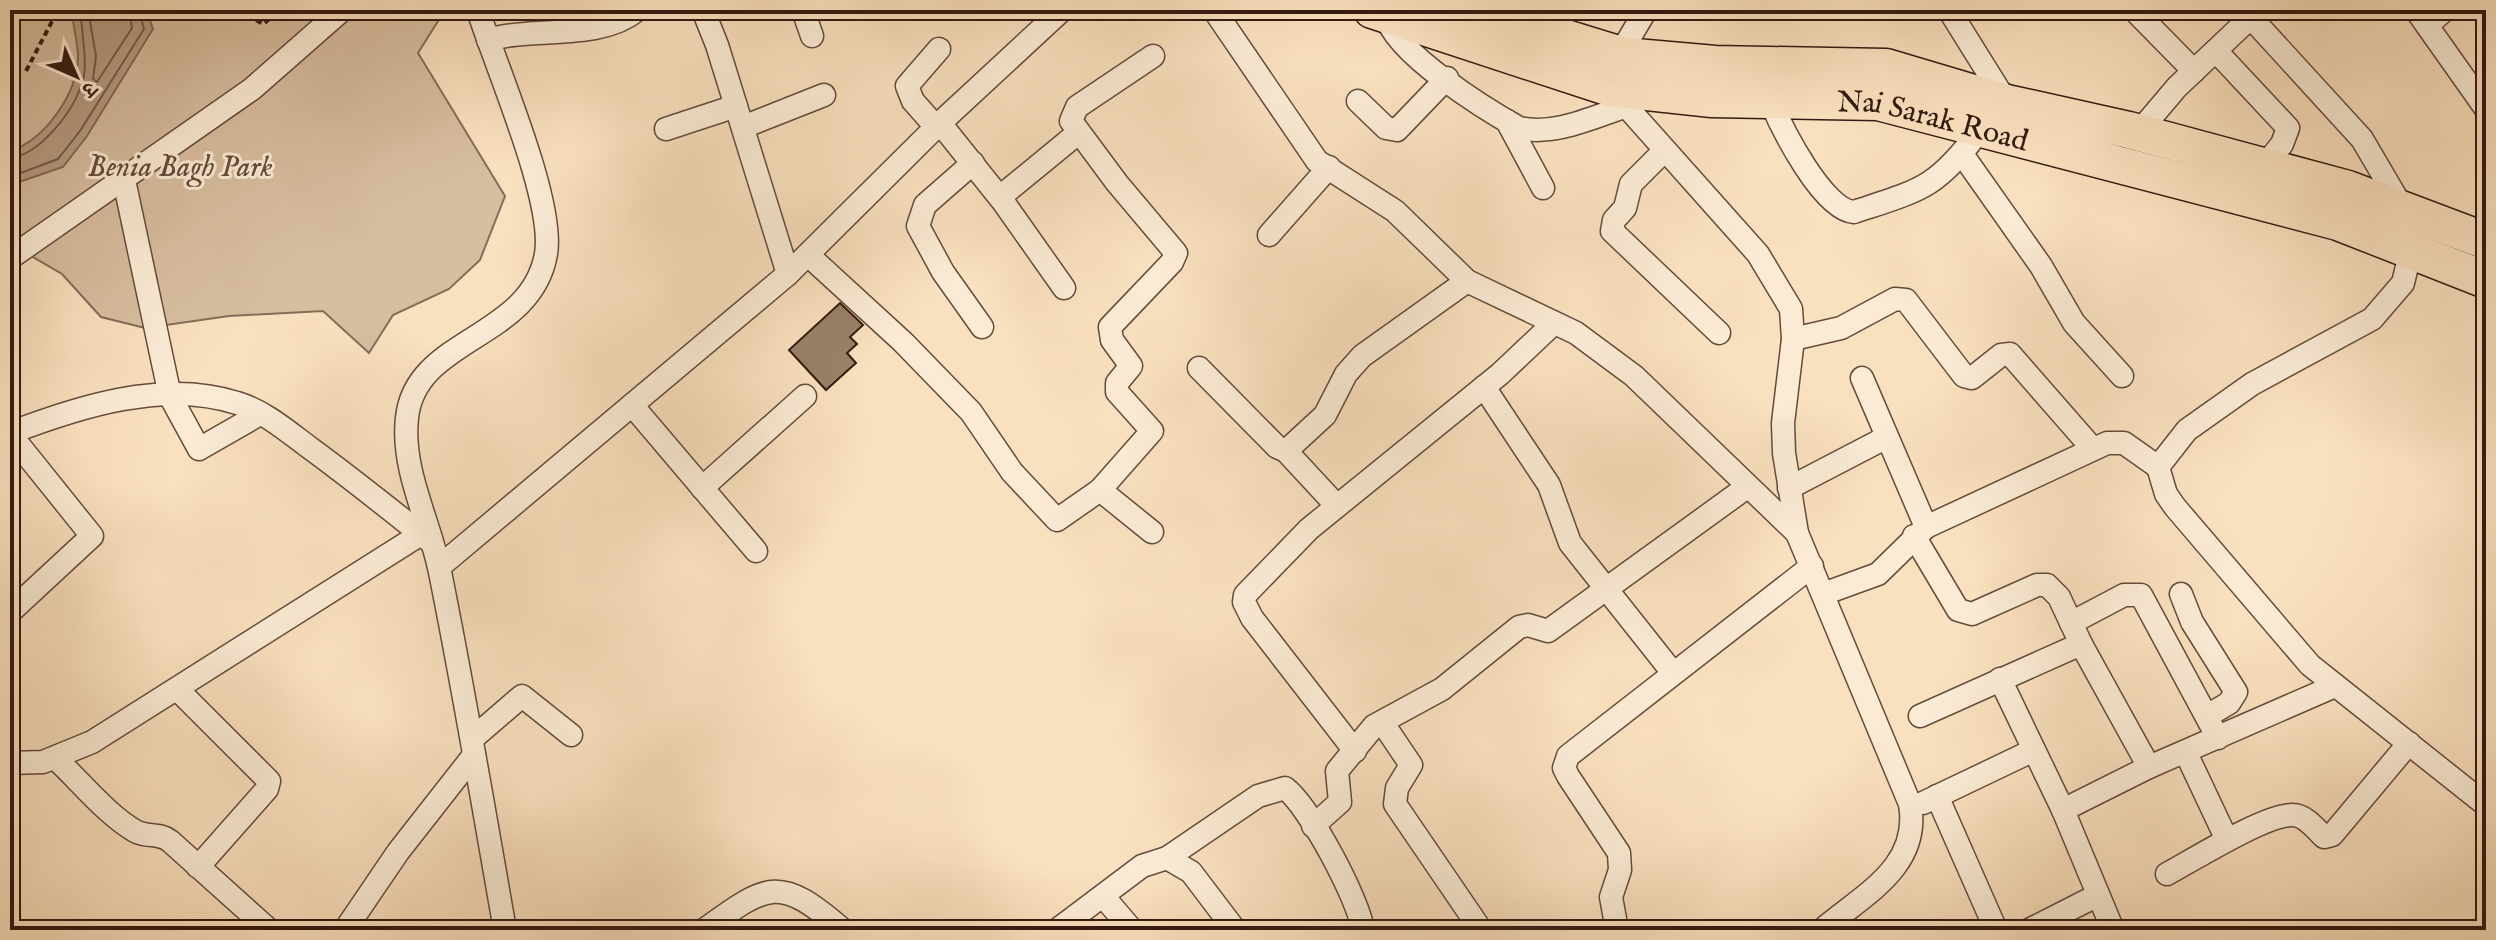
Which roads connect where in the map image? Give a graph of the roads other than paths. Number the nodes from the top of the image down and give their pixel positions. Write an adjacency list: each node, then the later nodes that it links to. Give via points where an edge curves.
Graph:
1 (342, 10): 40 (street, via 252,89)
2 (478, 10): 17 (street)
3 (637, 10): 17 (street, via 585,31 531,31)
4 (703, 10): 29 (street)
5 (803, 10): 16 (street)
6 (1062, 10): 31 (street)
7 (1214, 10): 39 (street, via 1307,150)
8 (1949, 10): 27 (street)
9 (2134, 10): 21 (street)
10 (2445, 10): 14 (street)
11 (1640, 12): 23 (street, via 1624,47)
12 (1379, 13): 15 (main road, Nai Sarak Road); 22 (street, via 1407,47)
13 (2248, 14): 19 (street); 44 (street, via 2362,139)
14 (2422, 18): 28 (street)
15 (1467, 21): 23 (main road, Nai Sarak Road)
16 (812, 36)
17 (488, 40): 79 (street, via 535,176 546,222 546,253 538,280 521,305 435,364 412,394 407,445)
18 (939, 49): 31 (street, via 907,86 913,101)
19 (2216, 51): 21 (street); 38 (street, via 2288,128)
20 (1153, 56): 33 (street, via 1077,107 1071,121)
21 (2194, 71): 34 (street)
22 (1447, 78): 25 (street, via 1392,131); 30 (street)
23 (1622, 85): 26 (main road, Nai Sarak Road, via 1666,96); 27 (main road, Nai Sarak Road, via 1715,64 1886,67); 30 (street, via 1535,131); 36 (street)
24 (824, 95): 29 (street)
25 (1358, 101)
26 (1771, 102): 35 (main road, Nai Sarak Road, via 1878,102); 35 (street, via 1815,180 1843,211 1854,212 1930,185)
27 (2007, 103): 34 (main road, Nai Sarak Road)
28 (2486, 109)
29 (739, 116): 32 (street); 50 (street)
30 (1507, 121): 41 (street)
31 (938, 125): 37 (street); 48 (street)
32 (666, 129)
33 (1078, 133): 42 (street); 74 (street, via 1176,253 1110,327 1112,340 1131,366 1117,383 1117,392 1152,431)
34 (2138, 133): 38 (main road, Nai Sarak Road)
35 (1971, 142): 43 (main road, Nai Sarak Road); 59 (street, via 2074,323)
36 (1664, 151): 56 (street, via 1631,184 1612,231); 57 (street, via 1779,283 1791,309)
37 (973, 163): 42 (street); 55 (street, via 925,205 918,226)
38 (2264, 166): 43 (street); 44 (main road, Nai Sarak Road)
39 (1329, 167): 45 (street); 52 (street, via 1395,211)
40 (124, 180): 49 (street); 62 (street)
41 (1543, 188)
42 (1000, 197): 53 (street)
43 (2239, 198): 47 (main road, Nai Sarak Road, via 2338,222)
44 (2403, 209): 46 (main road, Nai Sarak Road)
45 (1269, 235)
46 (2486, 241)
47 (2411, 250): 51 (main road, Nai Sarak Road); 70 (street, via 2403,283 2372,319 2252,384 2187,430)
48 (808, 255): 50 (street); 74 (street, via 971,412 1012,472 1057,520)
49 (10, 258)
50 (788, 274): 64 (street)
51 (2486, 280)
52 (1467, 281): 54 (street); 69 (street, via 1362,356 1325,415)
53 (1064, 288)
54 (1554, 323): 61 (street); 71 (street, via 1634,376)
55 (982, 327)
56 (1719, 333)
57 (1793, 339): 68 (street, via 1823,334 1895,299 1906,300 1964,376 1972,378 2010,354); 73 (street, via 1783,423)
58 (1199, 368): 69 (street)
59 (2122, 376)
60 (1862, 378): 67 (street)
61 (1484, 387): 75 (street); 83 (street, via 1549,485 1563,531)
62 (170, 396): 65 (street, via 207,396); 65 (street, via 199,449); 66 (street, via 80,407)
63 (805, 396): 72 (street)
64 (632, 405): 72 (street); 82 (street)
65 (260, 414): 79 (street)
66 (10, 433): 86 (street, via 92,536)
67 (1887, 437): 73 (street); 77 (street)
68 (2093, 449): 70 (street, via 2124,443); 77 (street)
69 (1286, 451): 75 (street)
70 (2158, 467): 91 (street, via 2166,494 2184,519 2287,643)
71 (1747, 487): 78 (street); 83 (street)
72 (702, 488): 80 (street)
73 (1789, 488): 78 (street)
74 (1100, 490): 76 (street)
75 (1336, 505): 101 (street, via 1249,589 1244,602)
76 (1152, 532)
77 (1920, 532): 84 (street, via 1878,574); 87 (street, via 1958,610 1972,614 2047,585)
78 (1797, 533): 81 (street)
79 (427, 538): 82 (street); 92 (street)
80 (756, 551)
81 (1812, 566): 84 (street); 89 (street)
82 (439, 567): 99 (street)
83 (1605, 589): 89 (street); 95 (street, via 1548,631 1519,627 1442,689)
84 (1823, 594): 108 (street)
85 (2181, 594): 94 (street, via 2192,622 2236,692 2229,703)
86 (10, 612)
87 (2071, 623): 88 (street); 94 (street, via 2124,595 2141,595)
88 (2081, 644): 90 (street); 105 (street)
89 (1673, 673): 127 (street, via 1565,761 1568,776 1619,853 1620,870 1611,897)
90 (2000, 679): 93 (street); 100 (street)
91 (2335, 686): 97 (street); 98 (street)
92 (177, 689): 103 (street, via 92,742); 113 (street, via 269,781)
93 (1920, 716)
94 (2207, 716): 97 (street)
95 (1382, 722): 101 (street, via 1367,732); 126 (street, via 1411,765 1397,788 1395,804)
96 (571, 735): 99 (street, via 522,696)
97 (2218, 738): 102 (street)
98 (2409, 743): 107 (street); 111 (street, via 2332,835 2324,837 2302,817 2290,815)
99 (473, 747): 118 (street); 119 (street)
100 (2034, 750): 106 (street); 109 (street)
101 (1355, 751): 110 (street, via 1336,774 1340,802)
102 (2186, 753): 105 (street); 111 (street)
103 (55, 758): 104 (street); 113 (street, via 129,827 162,835)
104 (10, 763)
105 (2149, 767): 109 (street)
106 (1937, 796): 108 (street); 129 (street)
107 (2486, 805)
108 (1911, 809): 128 (street, via 1908,849 1879,884)
109 (2063, 810): 115 (street)
110 (1313, 826): 112 (street, via 1298,800 1277,788); 125 (street, via 1358,907)
111 (2227, 840): 114 (street)
112 (1167, 858): 116 (street, via 1142,866); 124 (street, via 1191,872)
113 (198, 867): 117 (street)
114 (2167, 874)
115 (2098, 895): 130 (street); 131 (street)
116 (1103, 896): 122 (street); 123 (street)
117 (269, 930)
118 (345, 930)
119 (505, 930)
120 (704, 930): 121 (street, via 751,897 782,891 800,897)
121 (843, 930)
122 (1057, 930)
123 (1132, 930)
124 (1235, 930)
125 (1363, 930)
126 (1481, 930)
127 (1617, 930)
128 (1822, 930)
129 (1996, 930)
130 (2029, 930)
131 (2113, 930)

